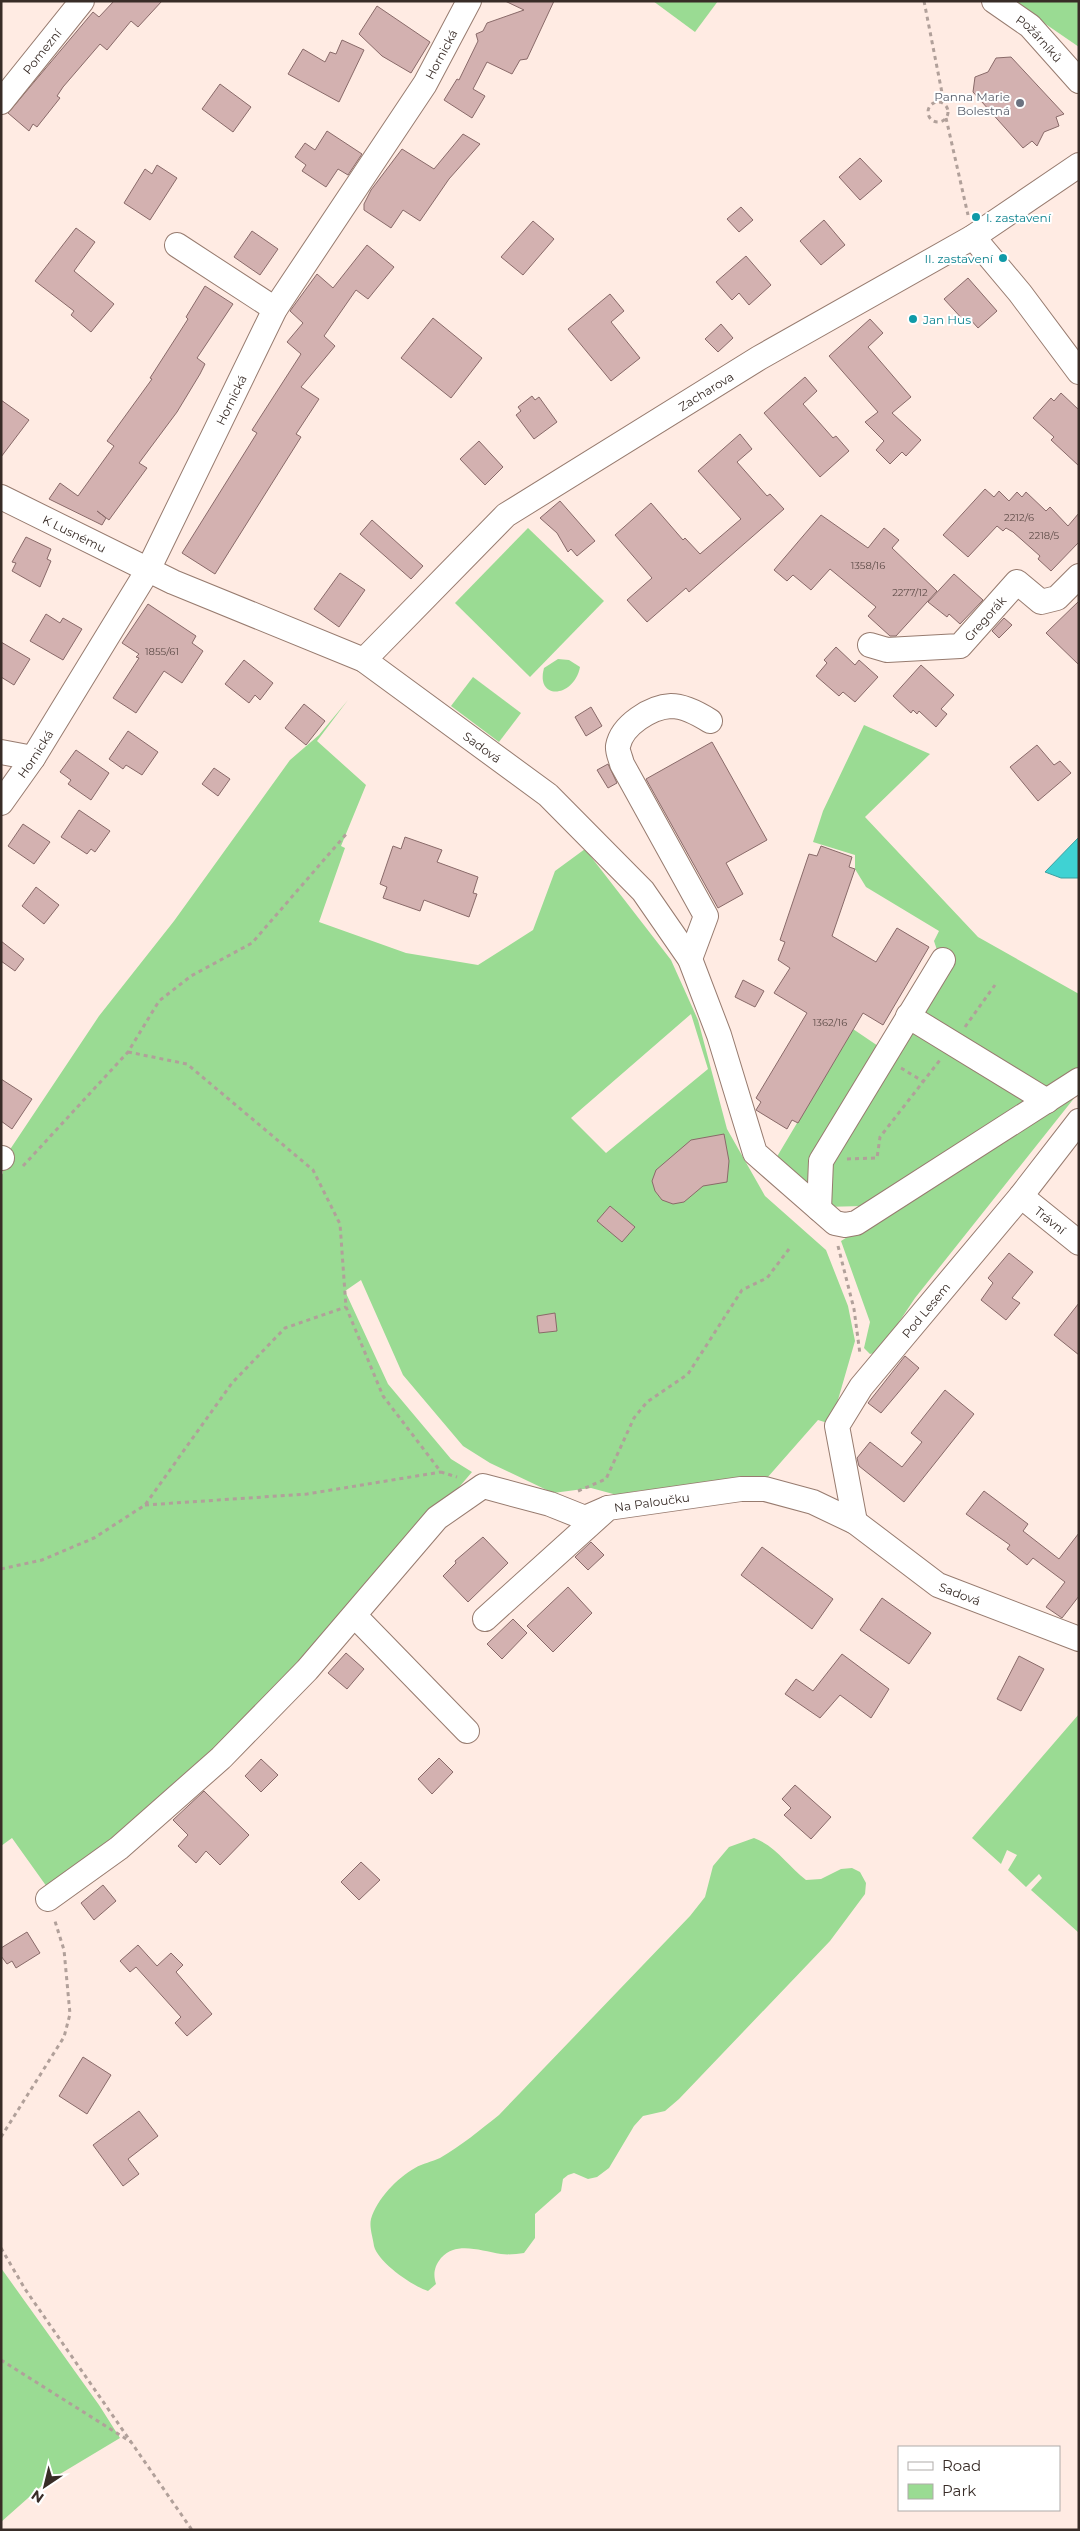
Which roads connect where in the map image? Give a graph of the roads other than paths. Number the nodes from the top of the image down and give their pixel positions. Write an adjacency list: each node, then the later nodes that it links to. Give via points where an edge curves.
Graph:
1 (82, 1): 5 (street, Pomezní)
2 (469, 1): 9 (street, Hornická, via 426,84)
3 (994, 1): 4 (street, Požárníků, via 1030,26)
4 (1079, 81)
5 (1, 102)
6 (1079, 165): 7 (street, Zacharova)
7 (973, 237): 10 (street); 15 (street, Zacharova, via 759,358 506,515)
8 (177, 245): 9 (street)
9 (275, 309): 12 (street, Hornická)
10 (1079, 372)
11 (1, 497): 12 (street, K Lusnému)
12 (148, 570): 15 (street, Sadová); 18 (street, Hornická)
13 (1079, 576): 14 (street, Gregorák, via 1057,598 1041,602 1017,582 960,646 887,650)
14 (870, 645)
15 (364, 660): 20 (street, Sadová, via 548,795 643,891)
16 (710, 721): 20 (street, via 697,712 671,706 649,712 626,729 618,746 622,764 706,916)
17 (1, 752): 18 (street)
18 (33, 758): 19 (street, Hornická)
19 (1, 803)
20 (690, 959): 27 (street, Sadová, via 756,1152)
21 (943, 960): 22 (street)
22 (908, 1016): 24 (street); 27 (street, via 821,1160)
23 (1079, 1080): 24 (street)
24 (1047, 1101): 27 (street, via 856,1223 845,1225)
25 (1079, 1121): 26 (street, Pod Lesem)
26 (1021, 1196): 28 (street, Trávní); 30 (street, Pod Lesem, via 861,1387 837,1426)
27 (827, 1216)
28 (1079, 1243)
29 (608, 1508): 30 (street, Na Paloučku, via 740,1489 765,1489 813,1502); 31 (street, via 585,1518 550,1504 484,1486 437,1518); 32 (street, Na Paloučku)
30 (855, 1522): 33 (street, Sadová, via 938,1585)
31 (356, 1616): 34 (street); 35 (street, via 222,1758 120,1848)
32 (485, 1619)
33 (1079, 1639)
34 (467, 1731)
35 (48, 1898)

